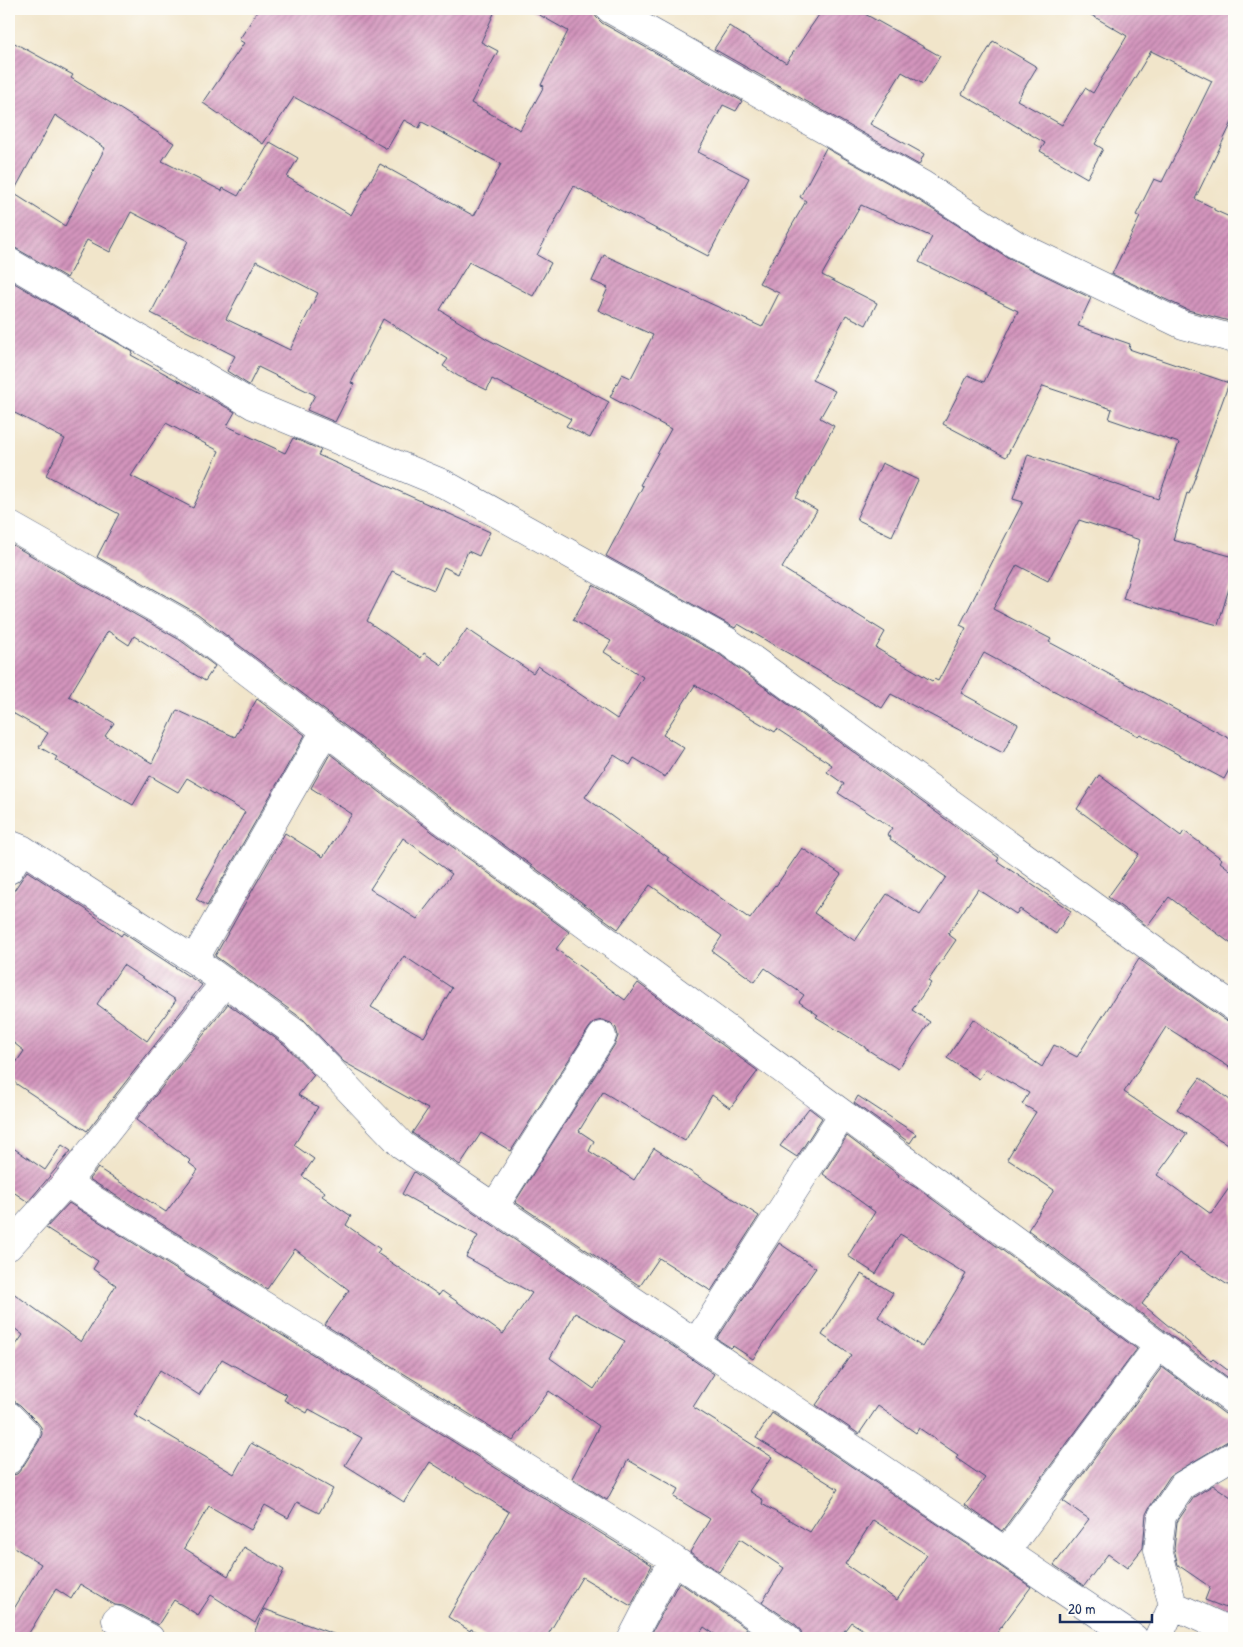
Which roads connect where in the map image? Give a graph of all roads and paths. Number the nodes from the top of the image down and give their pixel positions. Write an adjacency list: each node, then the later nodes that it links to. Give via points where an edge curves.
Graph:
1 (610, 9): 3 (street, via 915,180 1015,244 1183,325)
2 (9, 262): 9 (street, via 253,405 444,484 727,641)
3 (1234, 339)
4 (9, 525): 5 (street, via 189,627)
5 (326, 731): 7 (street); 11 (street)
6 (13, 854): 7 (street)
7 (194, 960): 8 (street)
8 (225, 982): 12 (street); 13 (street, via 295,1033 402,1145)
9 (1234, 1007)
10 (602, 1036): 13 (street)
11 (843, 1114): 15 (street); 16 (street)
12 (66, 1183): 14 (street); 22 (street)
13 (494, 1207): 15 (street)
14 (9, 1246)
15 (696, 1342): 21 (street)
16 (1158, 1346): 17 (street); 21 (street)
17 (1234, 1401)
18 (9, 1416): 20 (street, via 26,1433)
19 (1234, 1455): 23 (street, via 1183,1485 1162,1516 1158,1550)
20 (9, 1460)
21 (1006, 1552): 29 (street)
22 (672, 1560): 27 (street); 28 (street)
23 (1173, 1605): 25 (street); 30 (street)
24 (116, 1620): 26 (street)
25 (1234, 1633)
26 (150, 1638)
27 (632, 1638)
28 (787, 1638)
29 (1134, 1638)
30 (1158, 1638)

